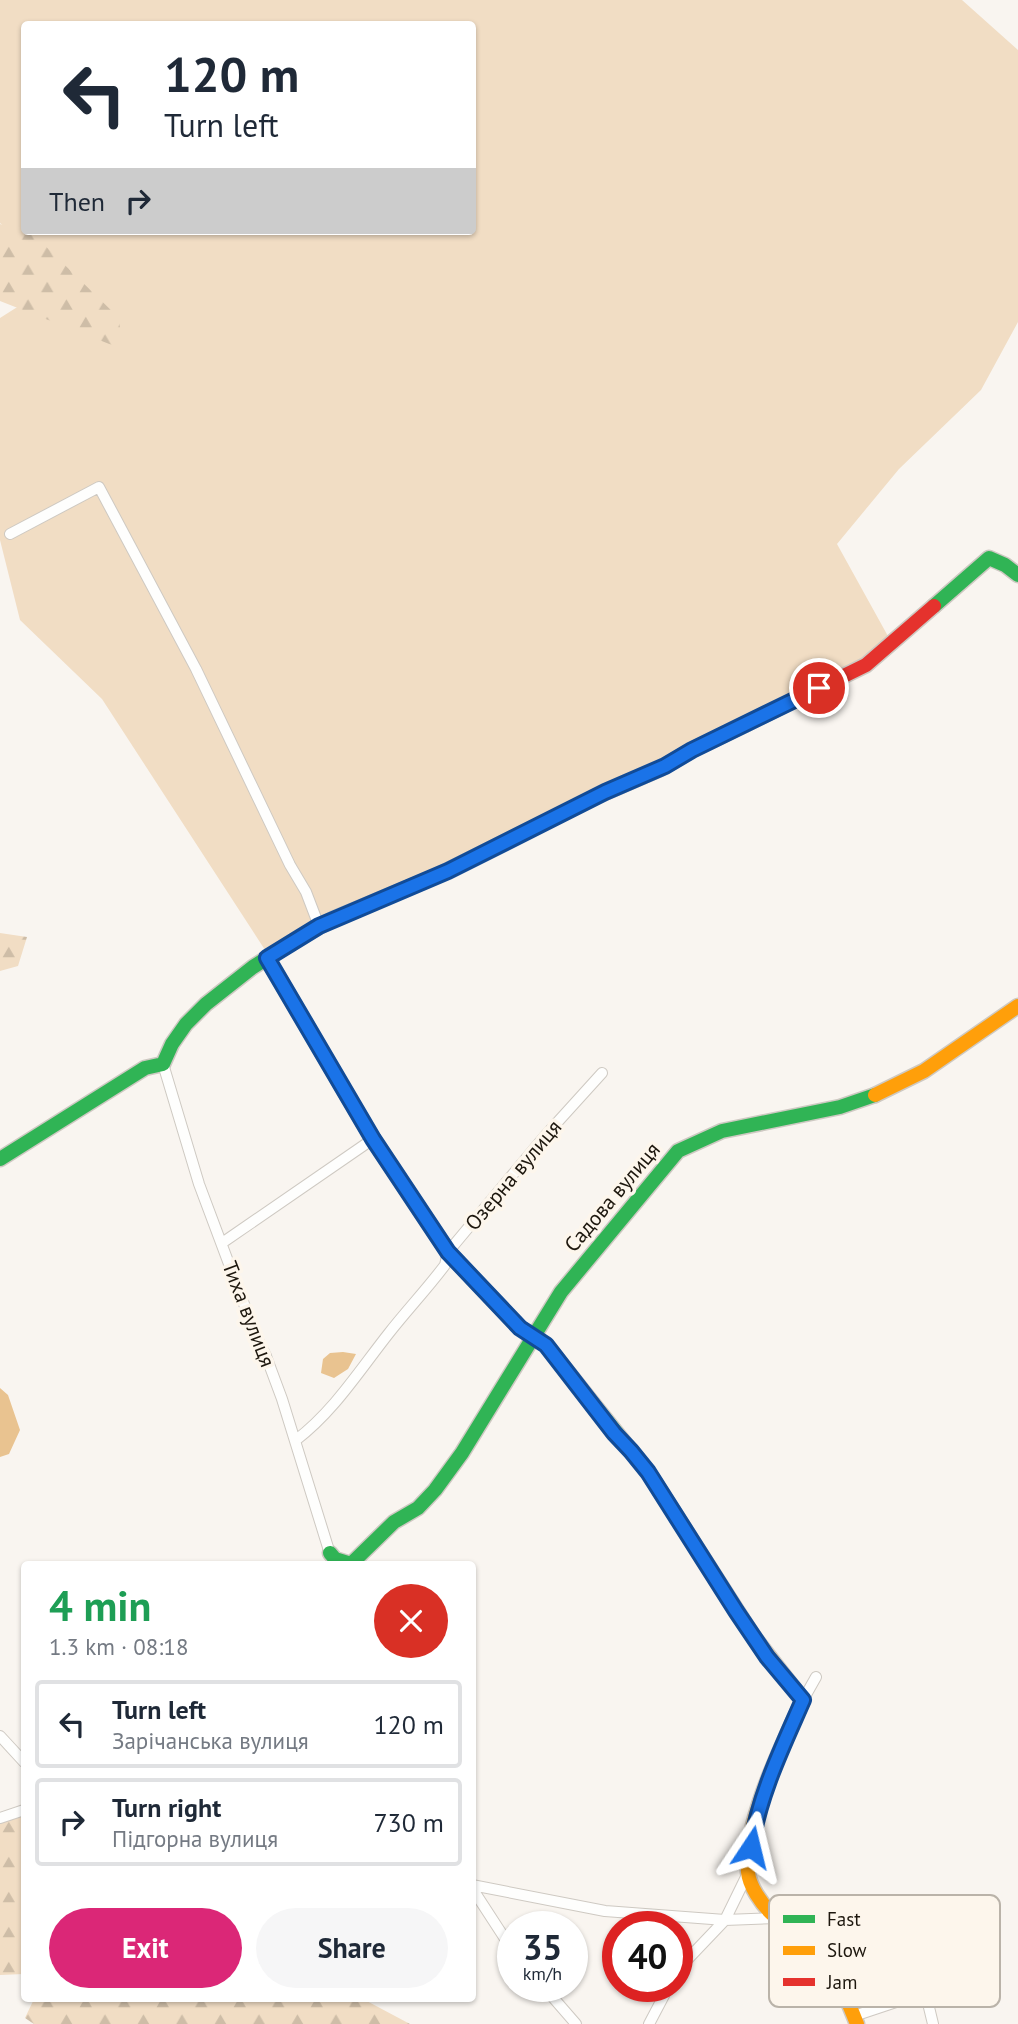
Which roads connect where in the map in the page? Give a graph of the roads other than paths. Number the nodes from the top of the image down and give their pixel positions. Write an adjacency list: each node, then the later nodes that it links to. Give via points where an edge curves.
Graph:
1 (10, 534): 3 (street, via 99,487 196,669)
2 (1018, 575): 3 (street, via 989,558 866,665 448,871)
3 (319, 926): 4 (street)
4 (267, 958): 6 (street, via 191,1018 169,1046); 8 (street)
5 (1018, 1006): 12 (street, Садова вулиця, via 916,1077 885,1092 842,1107 733,1127 678,1151 561,1292)
6 (163, 1064): 9 (street, via 145,1068); 10 (street, Тиха вулиця)
7 (602, 1073): 11 (street, Озерна вулиця)
8 (373, 1139): 10 (street); 11 (street)
9 (0, 1159)
10 (222, 1243): 13 (street, Тиха вулиця)
11 (448, 1252): 12 (street, via 520,1328); 13 (street, Озерна вулиця, via 445,1265 341,1397)
12 (533, 1335): 15 (street, Садова вулиця, via 435,1490); 17 (street, via 648,1472 767,1657)
13 (296, 1440): 14 (street, Тиха вулиця)
14 (331, 1559)
15 (354, 1561)
16 (816, 1677): 17 (street)
17 (803, 1700): 22 (street, via 755,1820)
18 (0, 1736): 19 (street)
19 (21, 1759)
20 (21, 1811): 21 (street)
21 (0, 1818)
22 (747, 1875): 25 (street); 27 (street)
23 (476, 1887): 27 (street, via 605,1911)
24 (476, 1892): 28 (street)
25 (769, 1910)
26 (769, 1917): 27 (street)
27 (725, 1920): 29 (street)
28 (497, 1926)
29 (693, 1954)
30 (557, 2002): 35 (street)
31 (661, 2002): 36 (street)
32 (885, 2007): 34 (street)
33 (928, 2007): 37 (street)
34 (856, 2020)
35 (576, 2024)
36 (649, 2024)
37 (933, 2024)

